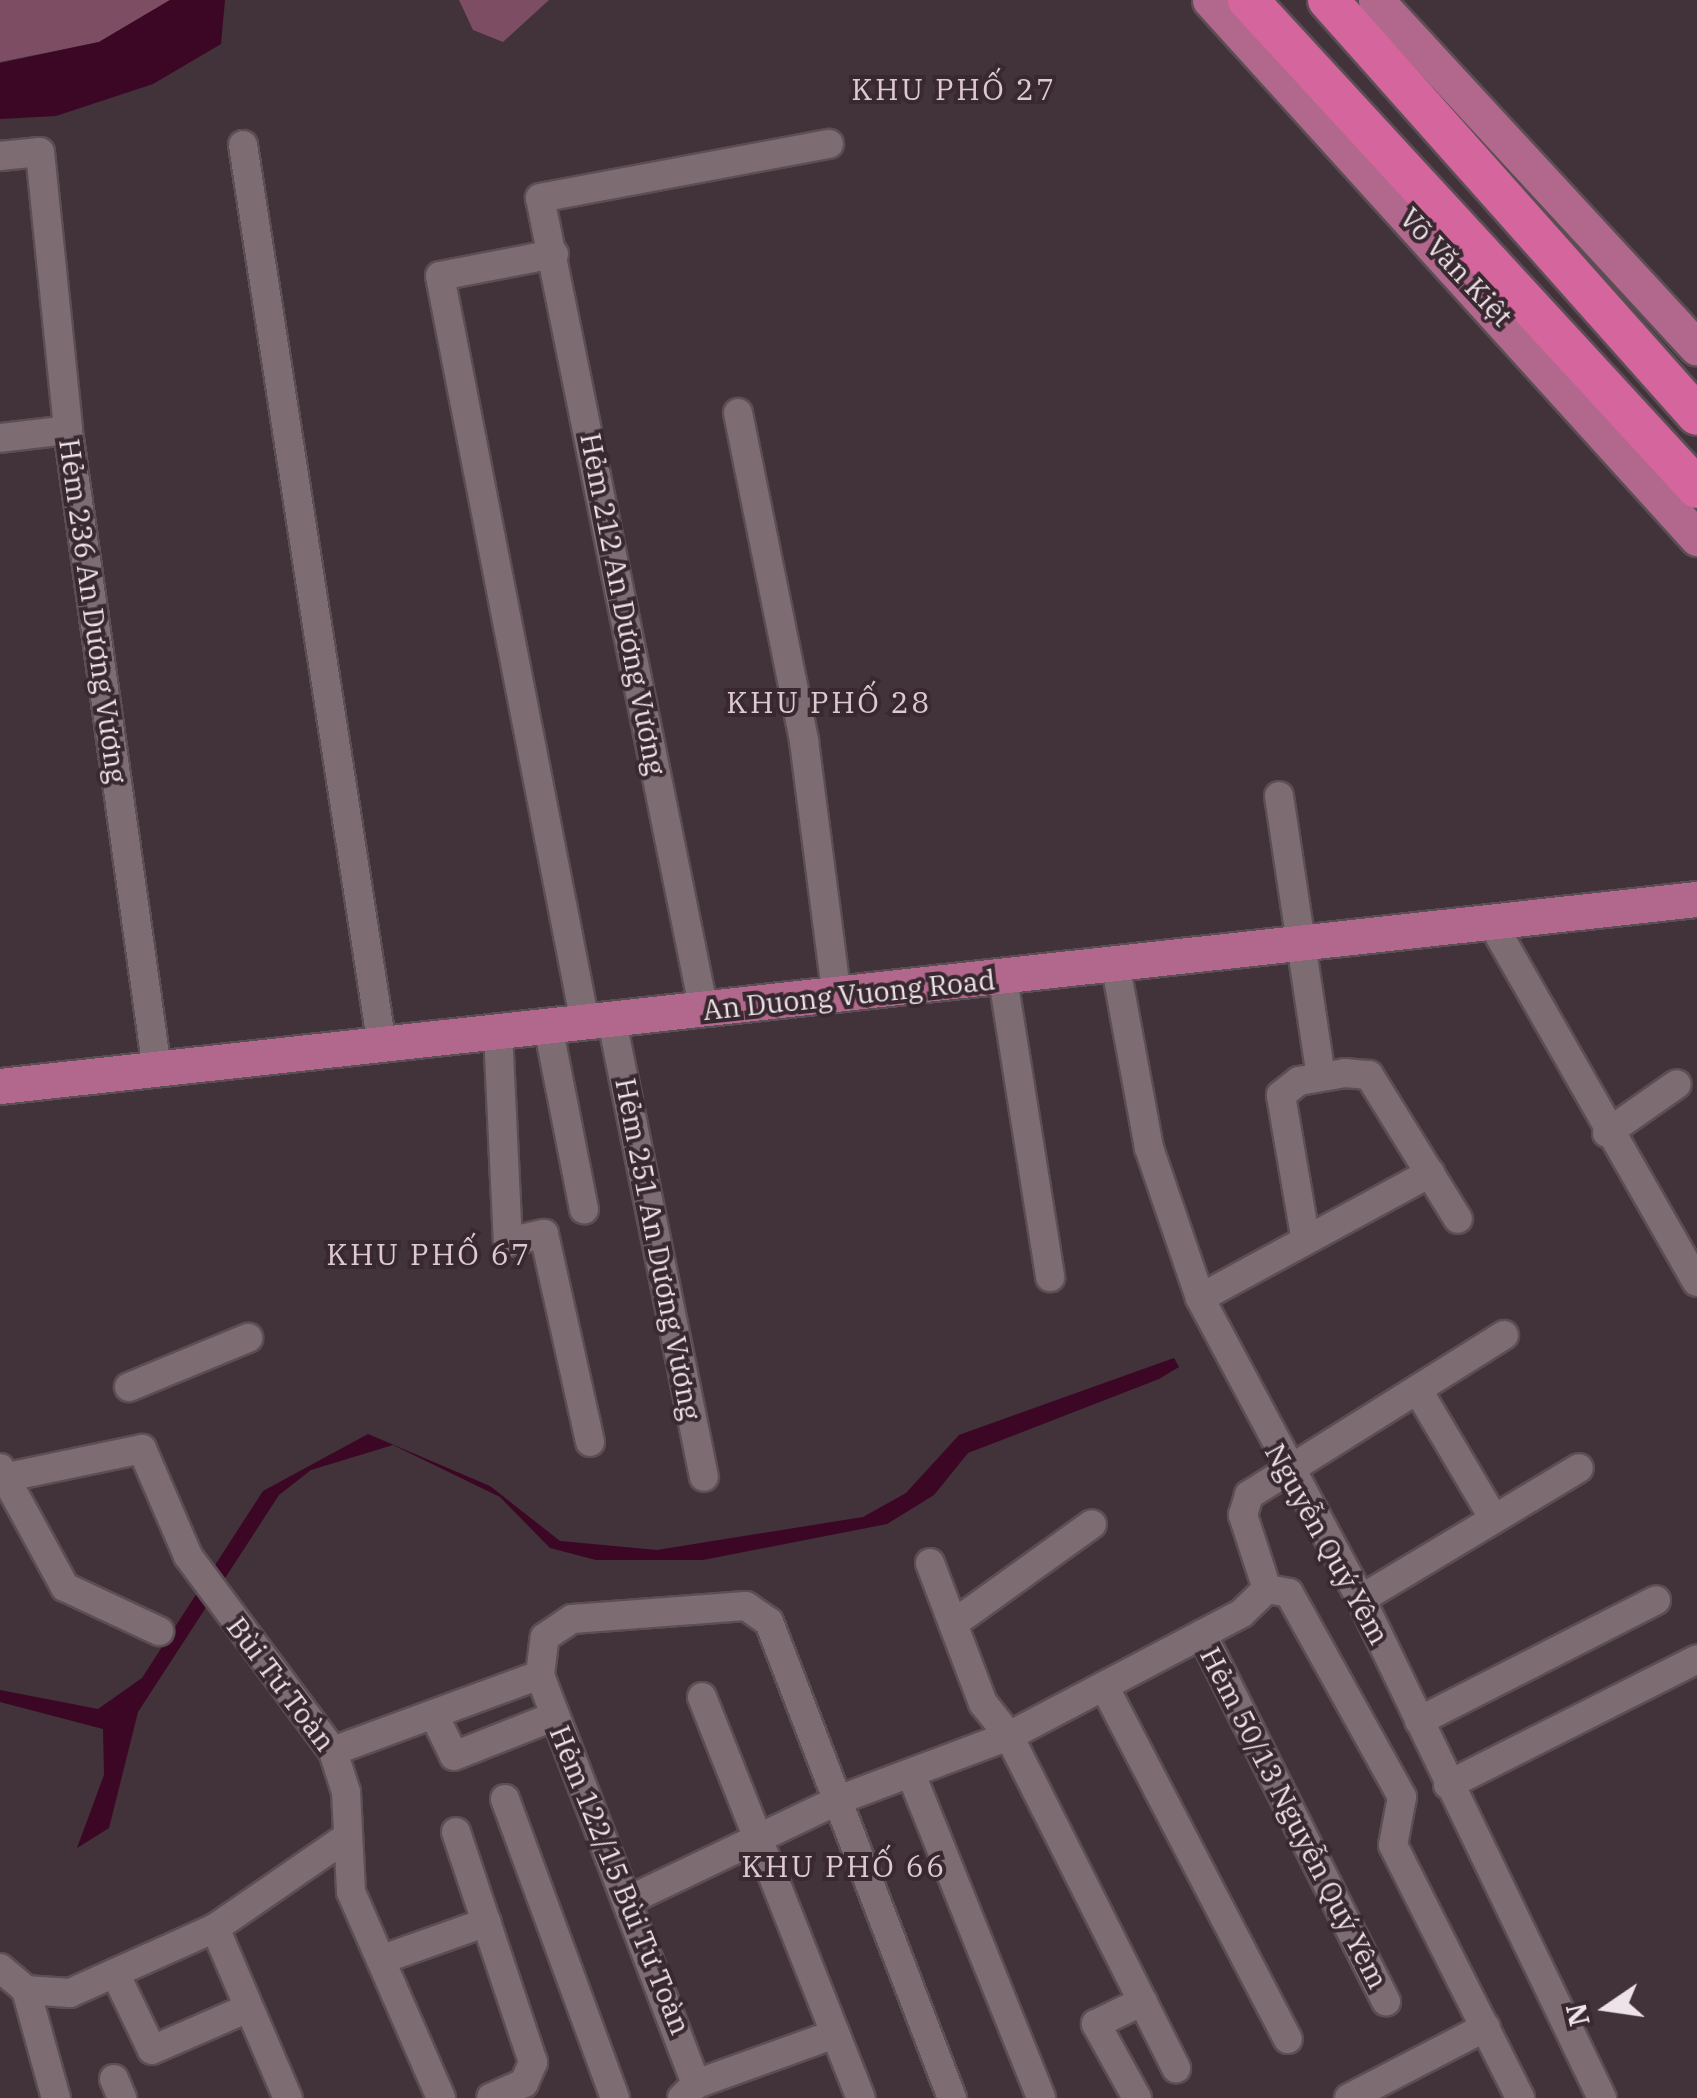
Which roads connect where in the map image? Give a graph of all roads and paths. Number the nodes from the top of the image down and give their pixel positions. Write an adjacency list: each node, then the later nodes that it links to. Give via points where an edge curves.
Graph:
1 (1210, 0): 10 (main road, Võ Văn Kiệt)
2 (1248, 0): 10 (highway, Võ Văn Kiệt)
3 (1328, 0): 12 (highway)
4 (1376, 0): 9 (main road)
5 (829, 144): 8 (street, Hẻm 212 An Dương Vương, via 540,198)
6 (243, 145): 28 (street)
7 (0, 156): 13 (street, Hẻm 236 An Dương Vương, via 40,152)
8 (554, 254): 24 (street, Hẻm 212 An Dương Vương); 25 (street, Hẻm 251 An Dương Vương, via 440,276)
9 (1697, 348)
10 (1604, 408): 15 (main road, Võ Văn Kiệt); 15 (highway, Võ Văn Kiệt, via 1654,447)
11 (738, 413): 23 (street, via 804,741)
12 (1697, 415)
13 (68, 430): 14 (street); 29 (street, Hẻm 236 An Dương Vương)
14 (0, 438)
15 (1678, 489): 16 (main road, Võ Văn Kiệt)
16 (1697, 538)
17 (1279, 796): 20 (street)
18 (1697, 899): 19 (main road, An Duong Vuong Road)
19 (1492, 924): 20 (main road, An Duong Vuong Road); 33 (street)
20 (1306, 946): 21 (main road, An Duong Vuong Road); 30 (street)
21 (1116, 968): 22 (main road, An Duong Vuong Road); 40 (street, Nguyễn Quý Yêm, via 1149,1148)
22 (1004, 979): 23 (main road, An Duong Vuong Road); 38 (street)
23 (837, 998): 24 (main road, An Duong Vuong Road)
24 (704, 1011): 25 (main road, An Duong Vuong Road)
25 (598, 1022): 26 (main road, An Duong Vuong Road); 49 (street, Hẻm 251 An Dương Vương)
26 (548, 1026): 27 (main road, An Duong Vuong Road); 35 (street)
27 (498, 1032): 28 (main road, An Duong Vuong Road); 45 (street, via 508,1242 544,1234)
28 (382, 1046): 29 (main road, An Duong Vuong Road)
29 (157, 1070): 32 (main road, An Duong Vuong Road)
30 (1321, 1076): 34 (street, via 1368,1075); 37 (street, via 1281,1095)
31 (1676, 1084): 33 (street)
32 (0, 1086)
33 (1607, 1133): 39 (street)
34 (1430, 1173): 36 (street); 37 (street)
35 (584, 1210)
36 (1458, 1219)
37 (1305, 1236): 40 (street)
38 (1050, 1278)
39 (1697, 1282)
40 (1200, 1298): 47 (street, Nguyễn Quý Yêm)
41 (1504, 1335): 44 (street)
42 (248, 1338): 43 (street)
43 (129, 1387)
44 (1419, 1392): 47 (street); 50 (street)
45 (590, 1442)
46 (1579, 1468): 50 (street)
47 (1285, 1470): 53 (street, via 1250,1496 1243,1515); 54 (street, Nguyễn Quý Yêm)
48 (2, 1473): 57 (street, via 65,1586); 67 (street, Bùi Tư Toàn, via 142,1449 200,1575)
49 (704, 1477)
50 (1494, 1519): 54 (street)
51 (1092, 1524): 56 (street)
52 (930, 1563): 56 (street)
53 (1267, 1589): 58 (street); 85 (street, via 1289,1593 1402,1797 1394,1845)
54 (1361, 1599): 65 (street, Nguyễn Quý Yêm)
55 (1656, 1600): 65 (street)
56 (952, 1624): 66 (street, via 983,1703)
57 (159, 1631)
58 (1202, 1634): 61 (street); 83 (street, Hẻm 50/13 Nguyễn Quý Yêm)
59 (1697, 1659): 69 (street)
60 (540, 1676): 63 (street, Hẻm 122/15 Bùi Tư Toàn); 64 (street); 71 (street, via 555,1625 761,1612)
61 (1104, 1686): 66 (street); 87 (street)
62 (702, 1697): 74 (street)
63 (555, 1716): 64 (street, via 454,1756); 75 (street, Hẻm 122/15 Bùi Tư Toàn)
64 (434, 1718): 67 (street)
65 (1419, 1721): 69 (street, Nguyễn Quý Yêm)
66 (1009, 1736): 68 (street); 82 (street)
67 (333, 1751): 73 (street, Bùi Tư Toàn)
68 (911, 1774): 71 (street); 97 (street)
69 (1448, 1784): 101 (street, Nguyễn Quý Yêm)
70 (505, 1799): 94 (street)
71 (840, 1800): 74 (street); 96 (street)
72 (456, 1832): 76 (street)
73 (347, 1837): 77 (street); 78 (street, Bùi Tư Toàn, via 351,1892)
74 (759, 1840): 75 (street); 86 (street)
75 (627, 1901): 89 (street, Hẻm 122/15 Bùi Tư Toàn)
76 (487, 1922): 78 (street); 93 (street, via 533,2062 524,2083)
77 (215, 1928): 80 (street); 84 (street)
78 (383, 1959): 92 (street, Bùi Tư Toàn)
79 (0, 1968): 81 (street)
80 (115, 1973): 81 (street, via 70,1993); 84 (street, via 152,2050)
81 (26, 1990): 90 (street)
82 (1143, 2001): 88 (street); 98 (street, via 1096,2024)
83 (1386, 2002)
84 (248, 2008): 91 (street)
85 (1486, 2028): 99 (street); 100 (street)
86 (835, 2034): 89 (street); 95 (street)
87 (1288, 2039)
88 (1176, 2068)
89 (689, 2091)
90 (56, 2098)
91 (288, 2098)
92 (441, 2098)
93 (492, 2098)
94 (615, 2098)
95 (860, 2098)
96 (952, 2098)
97 (1041, 2098)
98 (1137, 2098)
99 (1349, 2098)
100 (1520, 2098)
101 (1602, 2098)

